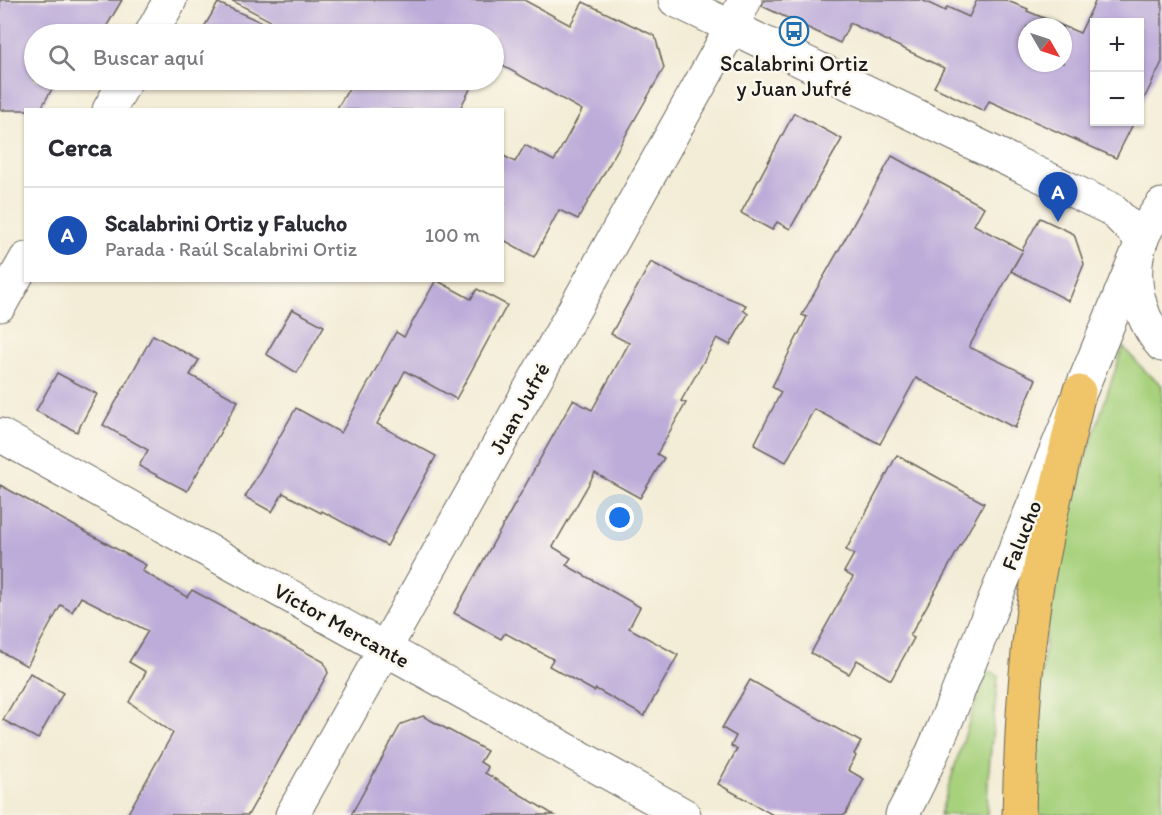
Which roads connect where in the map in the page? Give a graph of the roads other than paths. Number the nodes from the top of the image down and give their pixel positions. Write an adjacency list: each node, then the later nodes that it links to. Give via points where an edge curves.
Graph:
1 (170, 0): 4 (street)
2 (675, 0): 3 (street)
3 (738, 14): 7 (street, via 1111,209); 13 (street, Juan Jufré)
4 (157, 24)
5 (120, 90): 6 (street)
6 (110, 108)
7 (1151, 223): 10 (street, via 1136,286 1143,316); 11 (street, Falucho)
8 (24, 263): 9 (street)
9 (0, 305)
10 (1162, 345)
11 (1080, 392): 14 (street, Falucho); 19 (highway, via 1035,600 1025,678)
12 (0, 435): 13 (street, Víctor Mercante)
13 (384, 649): 15 (street, Juan Jufré); 16 (street, Víctor Mercante)
14 (936, 746): 17 (street, Falucho); 18 (street)
15 (292, 815)
16 (684, 815)
17 (902, 815)
18 (916, 815)
19 (1019, 815)

